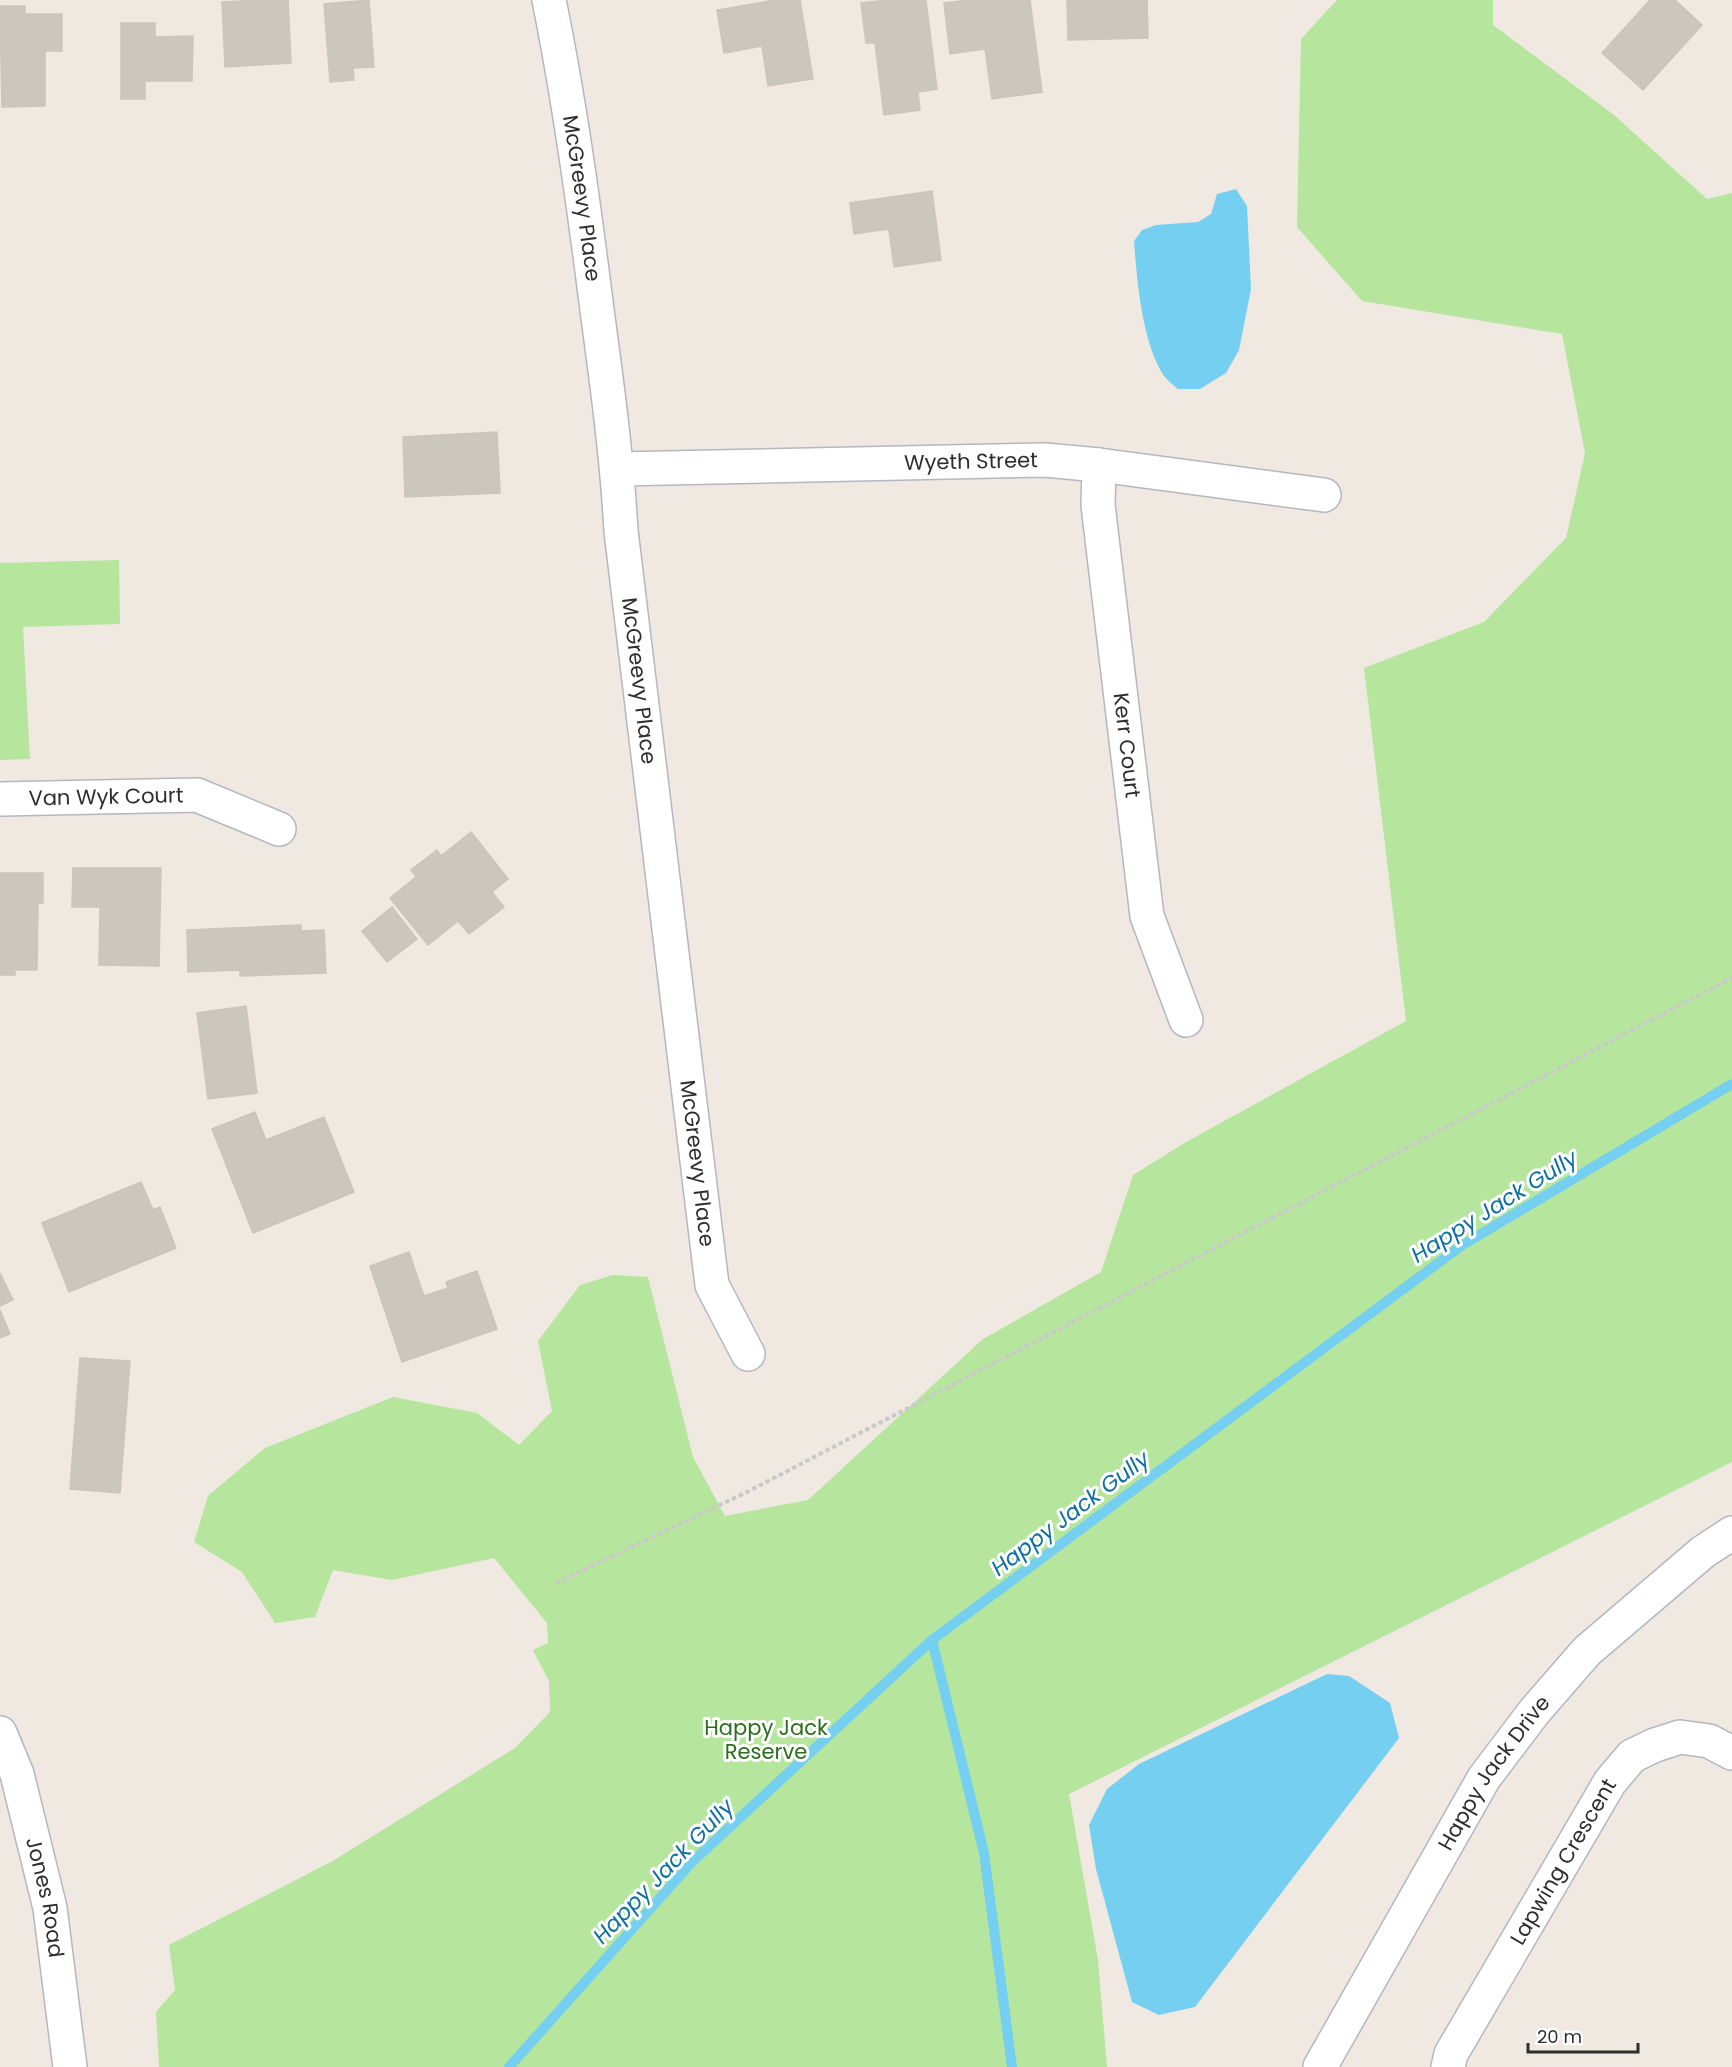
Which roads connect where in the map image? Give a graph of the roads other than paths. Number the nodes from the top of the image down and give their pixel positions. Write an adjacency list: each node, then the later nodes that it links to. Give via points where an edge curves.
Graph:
1 (549, 0): 3 (street, McGreevy Place, via 581,182)
2 (1099, 465): 3 (street, Wyeth Street, via 1045,460); 4 (street, Wyeth Street); 7 (street, Kerr Court, via 1098,505 1148,916)
3 (617, 469): 8 (street, McGreevy Place, via 622,543 712,1285)
4 (1324, 495)
5 (0, 799): 6 (street, Van Wyk Court, via 197,795)
6 (279, 829)
7 (1186, 1020)
8 (748, 1354)
9 (1732, 1533): 14 (street, Happy Jack Drive, via 1702,1552 1587,1651 1534,1712 1484,1778)
10 (0, 1732): 12 (street, Jones Road)
11 (1732, 1753): 15 (street, Lapwing Crescent, via 1709,1742 1680,1737 1632,1756 1610,1782)
12 (9, 1779): 13 (street, Jones Road, via 50,1908)
13 (70, 2067)
14 (1320, 2067)
15 (1448, 2067)

